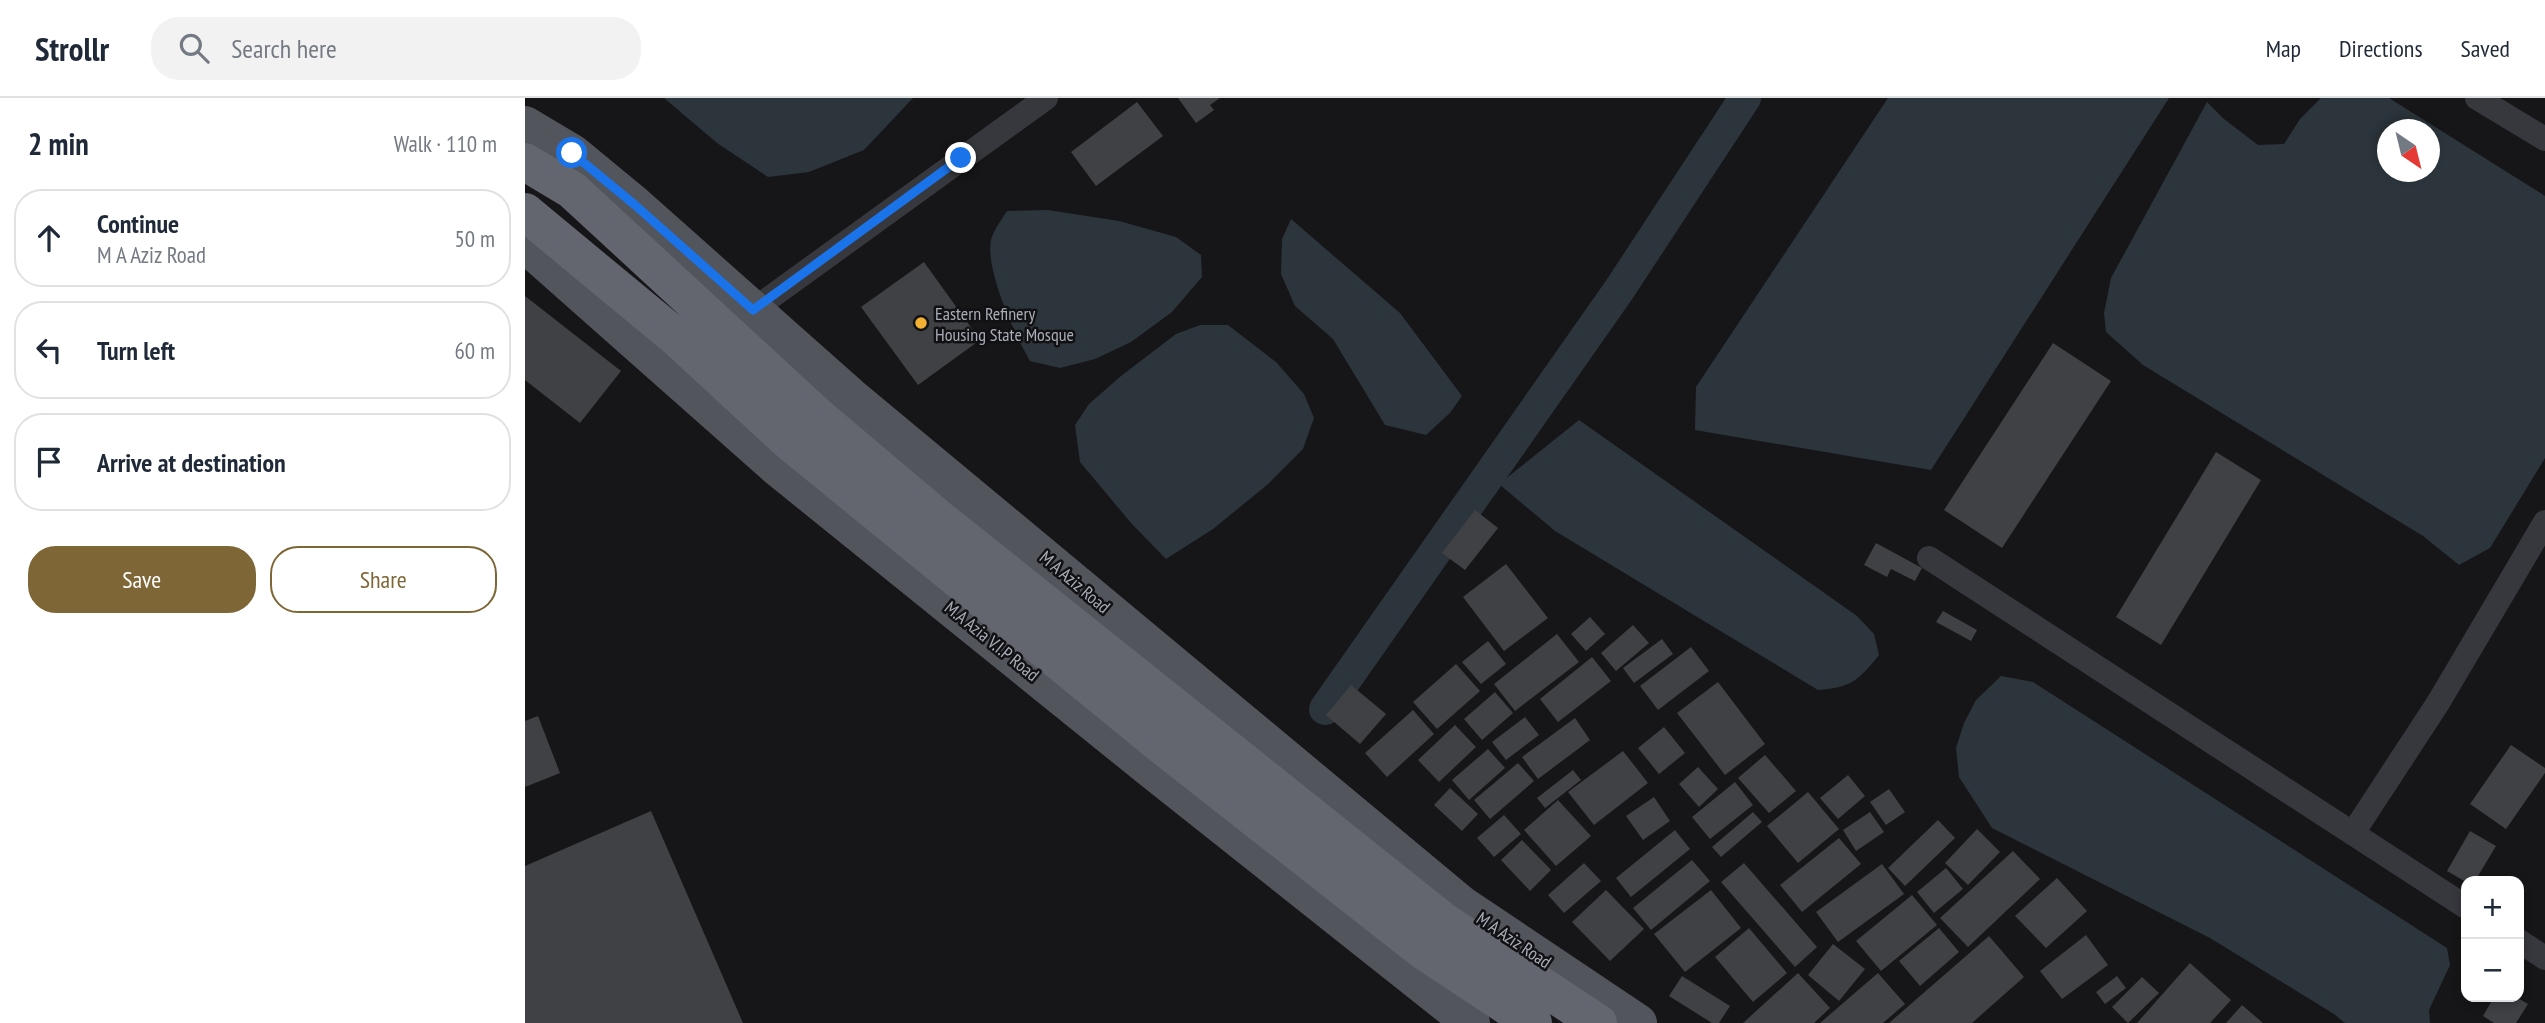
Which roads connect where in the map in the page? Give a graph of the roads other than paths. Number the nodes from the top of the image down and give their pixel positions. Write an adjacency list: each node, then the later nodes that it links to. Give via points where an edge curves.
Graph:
1 (1046, 98): 8 (street)
2 (2477, 98): 4 (street)
3 (525, 125): 8 (main road, M A Aziz Road, via 572,153)
4 (2545, 139)
5 (525, 162): 17 (highway, via 572,190 816,415 960,535 1443,921)
6 (525, 212): 16 (highway, via 675,337 790,442 1164,747 1424,951)
7 (525, 244): 15 (main road, M.A Azia V.I.P Road, via 777,467)
8 (753, 310): 18 (main road, M A Aziz Road, via 850,396 1462,905)
9 (2545, 522): 11 (street, via 2438,703)
10 (1929, 558): 11 (street)
11 (2353, 833): 12 (street)
12 (2461, 903)
13 (2524, 943): 14 (street)
14 (2545, 958)
15 (1471, 1023)
16 (1533, 1023)
17 (1598, 1023)
18 (1638, 1023)

